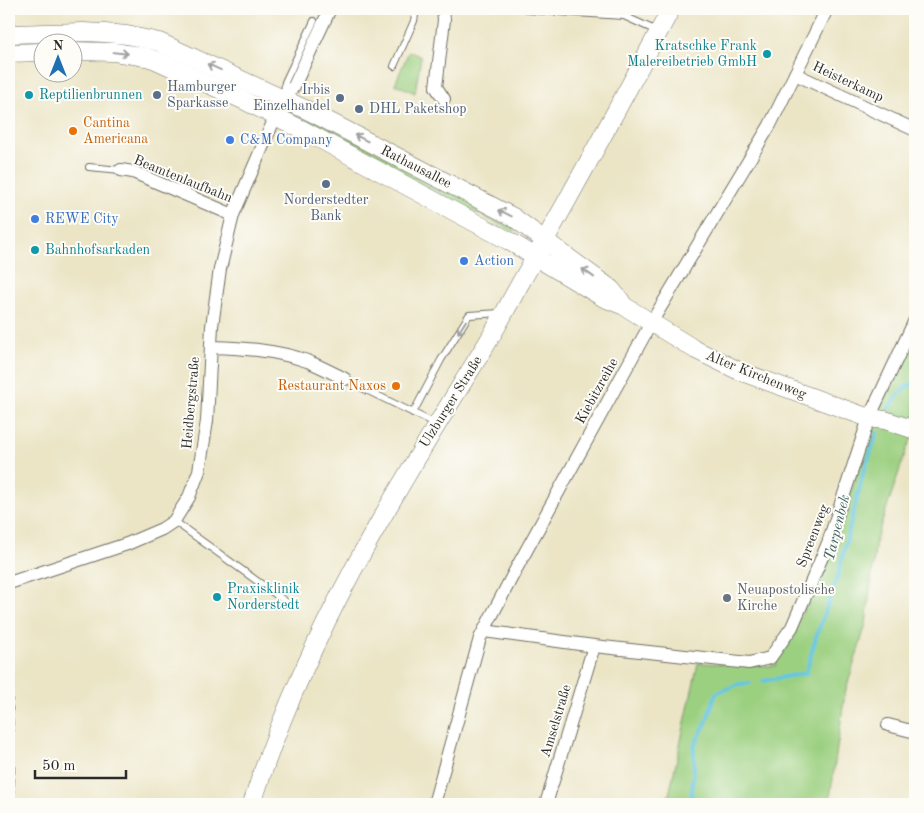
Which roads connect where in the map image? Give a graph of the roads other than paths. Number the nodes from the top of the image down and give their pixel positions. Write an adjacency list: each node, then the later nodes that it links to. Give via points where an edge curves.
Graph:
1 (10, 9): 10 (lane)
2 (330, 9): 14 (street, via 294,86)
3 (416, 9): 12 (lane)
4 (443, 9): 15 (street, via 436,87)
5 (671, 9): 9 (main road, Ulzburger Straße)
6 (827, 9): 13 (street, Kiebitzreihe)
7 (528, 10): 9 (lane, via 624,16)
8 (314, 21): 14 (lane, via 285,82)
9 (659, 31): 21 (main road, Ulzburger Straße)
10 (20, 44): 14 (main road, Rathausallee, one-way to 10, via 154,41 127,35 47,33)
11 (82, 51): 16 (main road, Rathausallee, one-way to 16, via 125,53 156,60)
12 (394, 66)
13 (795, 74): 17 (street, Heisterkamp); 26 (street, Kiebitzreihe, via 770,126)
14 (283, 98): 16 (street); 21 (main road, Rathausallee, one-way to 14, via 513,217)
15 (444, 98)
16 (275, 116): 20 (street, Heidbergstraße); 22 (main road, Rathausallee)
17 (915, 130)
18 (89, 167): 19 (lane)
19 (121, 170): 20 (street, Beamtenlaufbahn, via 133,172)
20 (233, 215): 27 (street, Heidbergstraße, via 220,269)
21 (545, 240): 22 (main road, Ulzburger Straße); 23 (main road, Alter Kirchenweg, one-way to 21, via 611,289)
22 (535, 258): 23 (main road, Alter Kirchenweg); 24 (main road, Ulzburger Straße)
23 (624, 306): 26 (main road, Alter Kirchenweg)
24 (504, 312): 29 (lane, one-way to 29, via 469,315); 31 (main road, Ulzburger Straße)
25 (915, 320): 30 (street, Spreenweg)
26 (651, 323): 30 (main road, Alter Kirchenweg, via 739,371); 37 (street, Kiebitzreihe)
27 (211, 347): 28 (street, via 284,355 308,361); 34 (street, Heidbergstraße, via 207,421 199,471 189,497)
28 (349, 381): 29 (lane)
29 (413, 414): 31 (lane)
30 (868, 418): 32 (main road, Alter Kirchenweg); 33 (main road, Alter Kirchenweg, via 880,428); 38 (street, Spreenweg, via 828,543 792,627 770,658 749,663)
31 (436, 424): 41 (main road, Ulzburger Straße, via 355,566 305,666)
32 (915, 430)
33 (915, 440)
34 (174, 521): 35 (street, Heidbergstraße, via 127,544); 36 (lane)
35 (9, 583)
36 (289, 604)
37 (484, 631): 38 (street, Spreenweg); 42 (street, Kiebitzreihe)
38 (594, 646): 43 (street, Amselstraße)
39 (888, 725): 40 (street)
40 (915, 732)
41 (252, 804)
42 (434, 804)
43 (546, 804)

